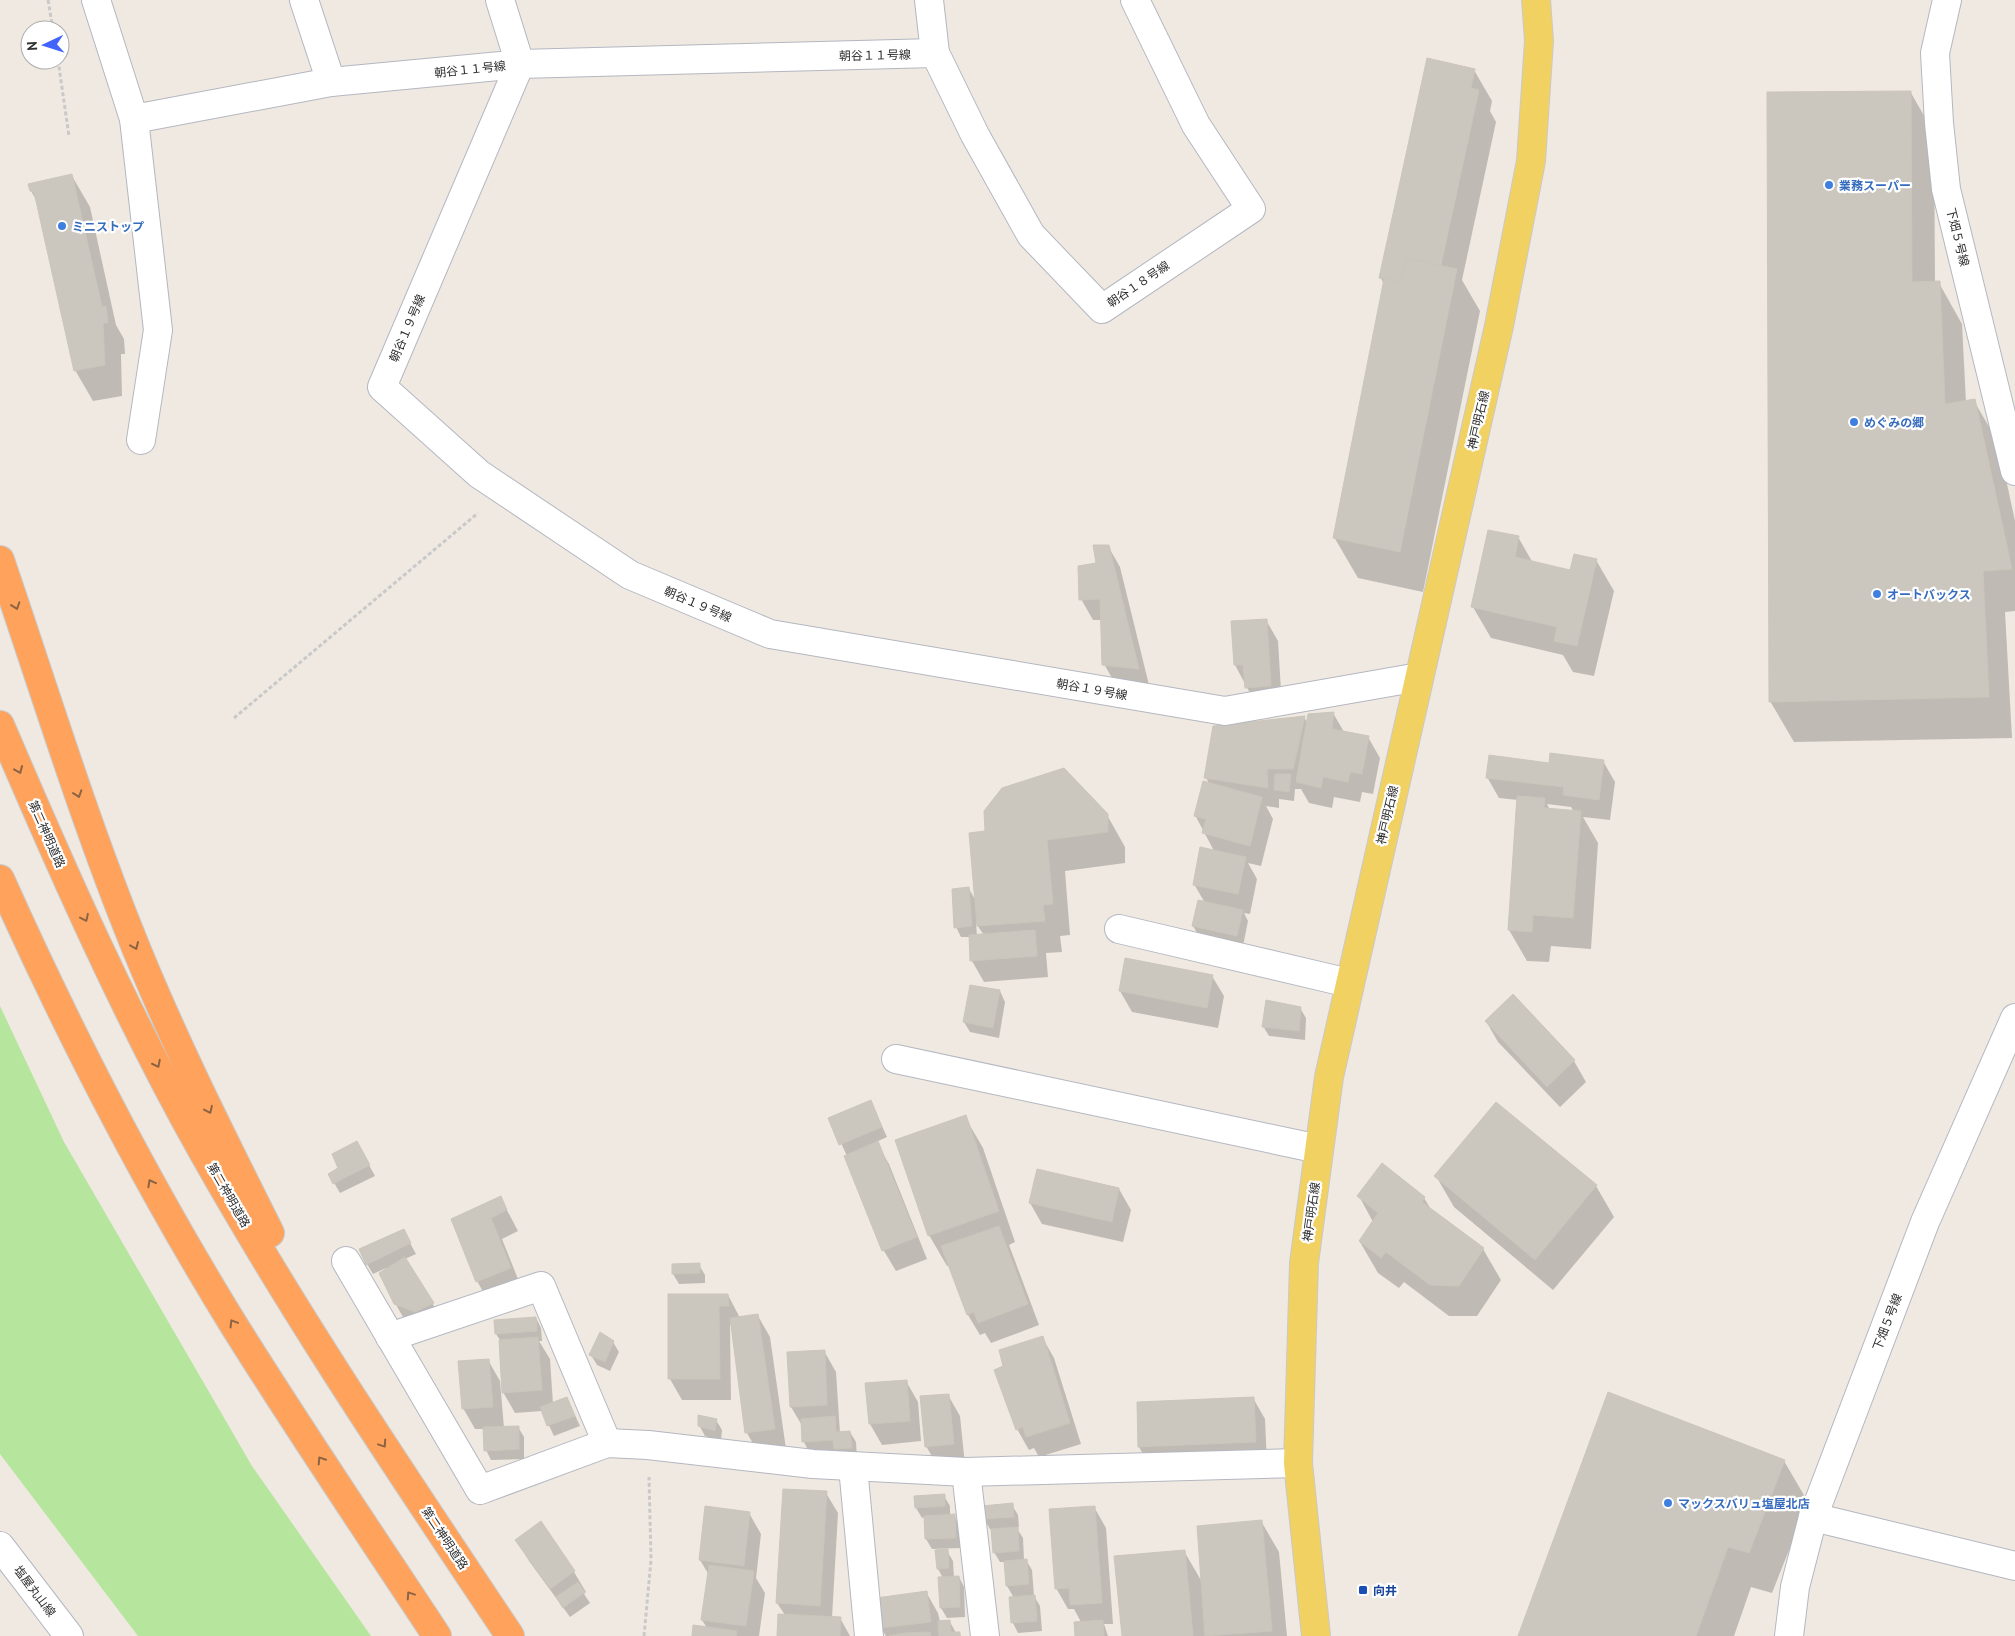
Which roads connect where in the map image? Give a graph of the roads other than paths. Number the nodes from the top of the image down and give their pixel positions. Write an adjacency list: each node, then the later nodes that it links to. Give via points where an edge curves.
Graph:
1 (96, 0): 11 (street)
2 (304, 0): 10 (street)
3 (500, 0): 9 (street)
4 (929, 0): 8 (street, 朝谷１８号線)
5 (1135, 0): 8 (street, 朝谷１８号線, via 1196,125 1251,209 1102,309 1031,235 975,135)
6 (1536, 0): 15 (main road, 神戸明石線, via 1539,41 1531,161 1499,326)
7 (1947, 0): 13 (street, 下畑５号線, via 1935,53 1946,189)
8 (935, 53): 9 (street, 朝谷１１号線)
9 (520, 64): 10 (street, 朝谷１１号線); 15 (street, 朝谷１９号線, via 382,387 479,474 504,492 630,576 770,634 1225,711)
10 (331, 82): 11 (street, 朝谷１１号線)
11 (134, 119): 12 (street, via 158,330)
12 (141, 440)
13 (2015, 471)
14 (0, 560): 25 (highway, one-way to 25, via 91,832 129,930 172,1031 228,1148)
15 (1419, 676): 19 (main road, 神戸明石線)
16 (0, 725): 25 (highway, 第二神明道路, one-way to 25, via 52,847 119,990 202,1150)
17 (0, 879): 34 (highway, one-way to 17, via 235,1326 166,1209 96,1084)
18 (1118, 928): 19 (street)
19 (1350, 983): 22 (main road, 神戸明石線, via 1329,1078)
20 (2015, 1018): 30 (street, 下畑５号線, via 1925,1222)
21 (896, 1059): 22 (street)
22 (1320, 1149): 27 (main road, 神戸明石線, via 1304,1264)
23 (346, 1261): 24 (street)
24 (390, 1337): 26 (street, via 480,1490); 26 (street, via 541,1286)
25 (362, 1414): 35 (highway, 第二神明道路, one-way to 35)
26 (607, 1443): 28 (street)
27 (1298, 1463): 29 (street); 38 (main road, 神戸明石線)
28 (853, 1466): 29 (street); 36 (street)
29 (966, 1472): 37 (street)
30 (1812, 1517): 32 (street); 39 (street, 下畑５号線, via 1795,1587)
31 (0, 1546): 33 (street, 塩屋丸山線)
32 (2015, 1566)
33 (69, 1636)
34 (437, 1636)
35 (510, 1636)
36 (869, 1636)
37 (985, 1636)
38 (1316, 1636)
39 (1789, 1636)

